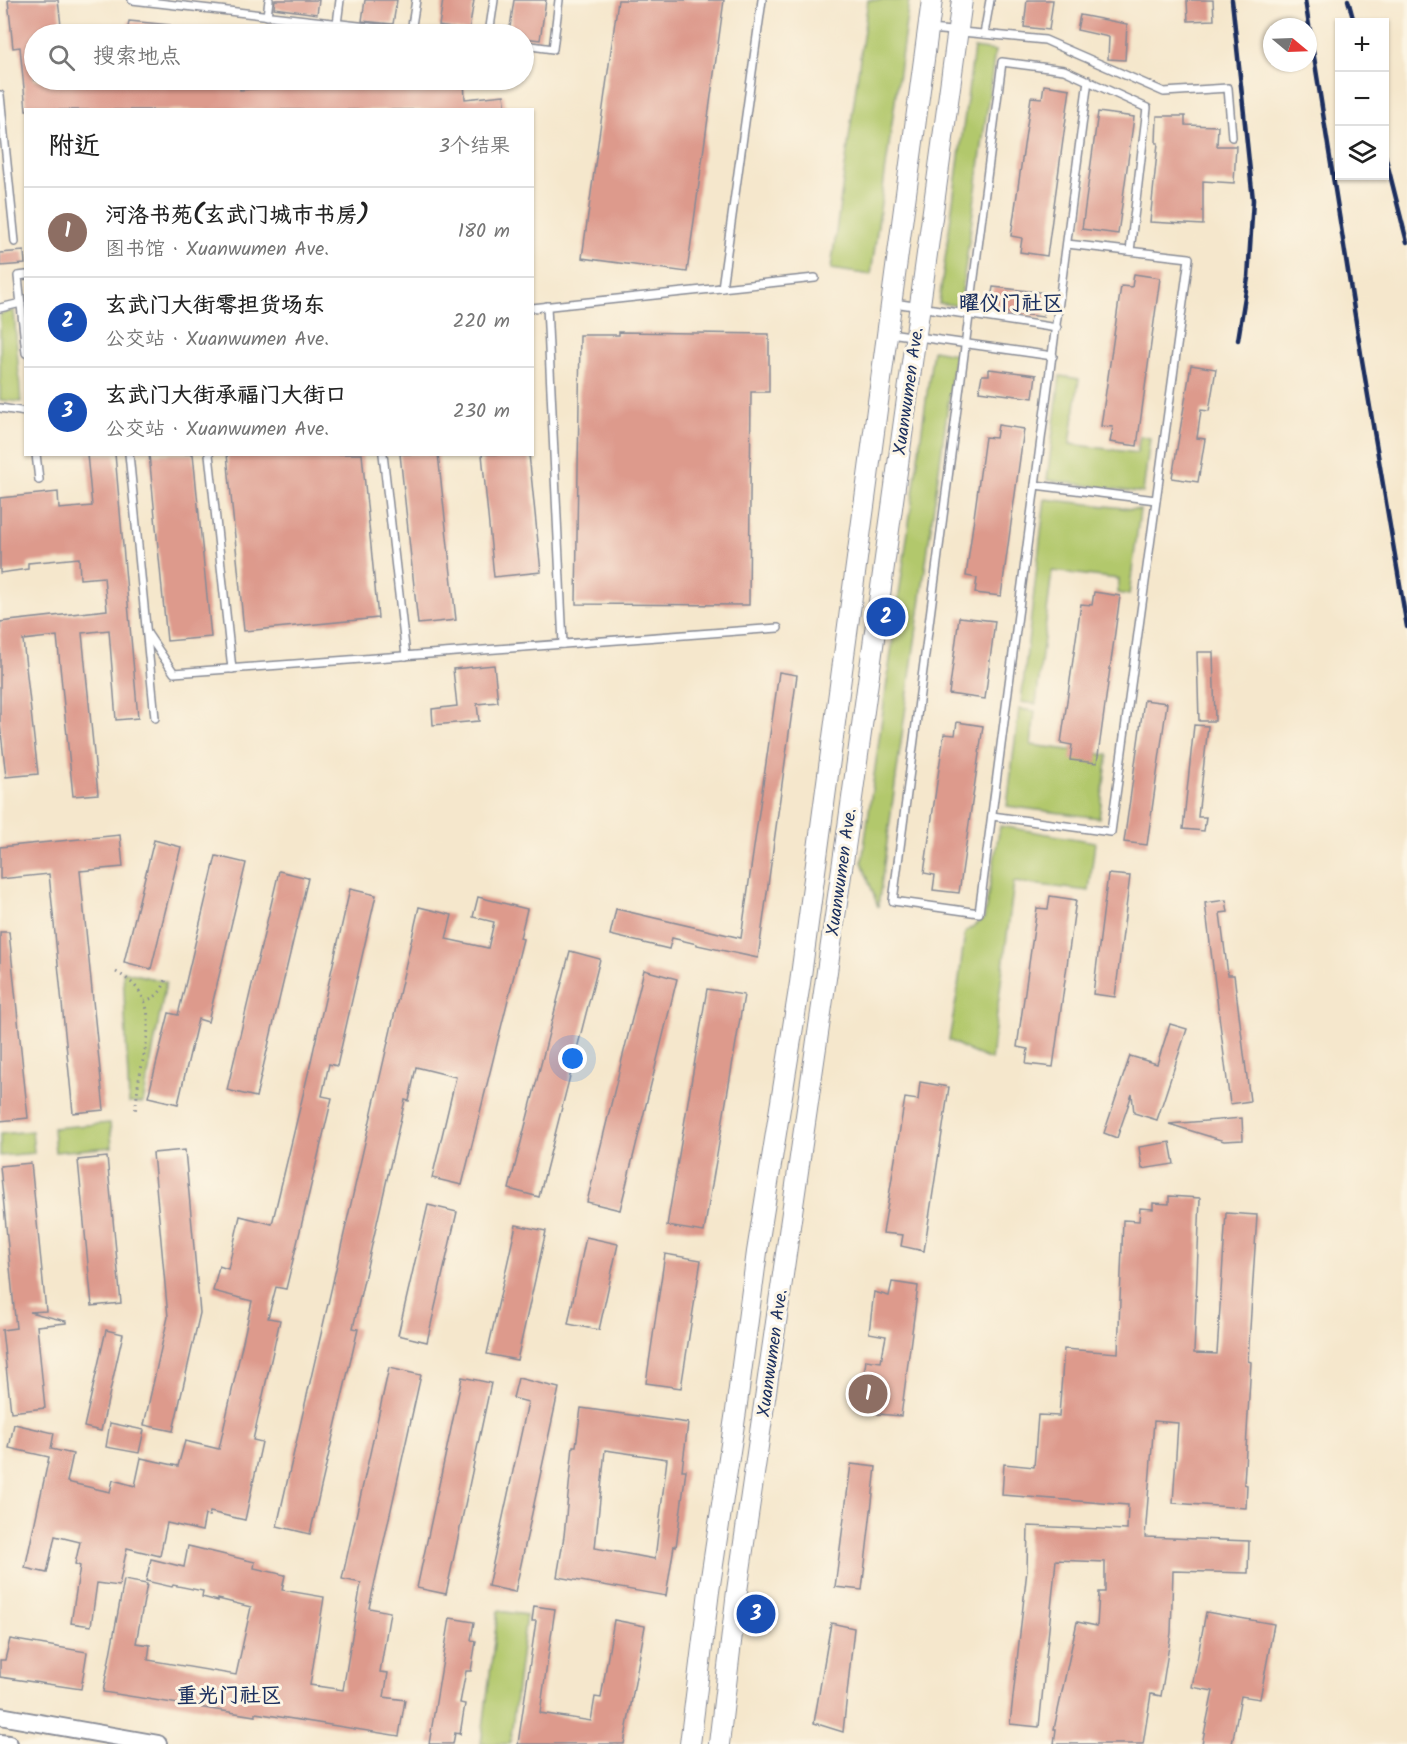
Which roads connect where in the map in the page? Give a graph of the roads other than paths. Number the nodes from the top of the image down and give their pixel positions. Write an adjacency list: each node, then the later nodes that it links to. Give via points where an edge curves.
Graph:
1 (132, 0): 12 (lane)
2 (209, 0): 12 (lane)
3 (269, 0): 13 (lane)
4 (340, 0): 14 (lane)
5 (416, 0): 15 (lane)
6 (494, 0): 16 (lane)
7 (559, 0): 20 (lane, via 553,49)
8 (762, 0): 29 (lane)
9 (932, 0): 17 (main road, Xuanwumen Ave.)
10 (962, 0): 18 (main road, Xuanwumen Ave.)
11 (990, 0): 19 (lane)
12 (208, 9): 13 (lane)
13 (267, 16): 14 (lane)
14 (337, 24)
15 (412, 24)
16 (490, 24)
17 (927, 28): 18 (lane); 30 (main road, Xuanwumen Ave.)
18 (958, 31): 19 (lane); 35 (main road, Xuanwumen Ave.)
19 (984, 34): 23 (lane, via 1045,40 1164,92 1228,88)
20 (534, 46)
21 (1088, 81): 25 (lane); 26 (lane, via 1147,108); 36 (lane, via 1064,70 1002,62)
22 (0, 95): 24 (lane)
23 (1232, 137)
24 (15, 242)
25 (1066, 244): 26 (lane); 37 (lane)
26 (1130, 251): 51 (lane, via 1189,258)
27 (24, 275): 31 (lane, via 18,276)
28 (815, 278): 29 (lane)
29 (722, 288): 32 (lane)
30 (892, 302): 35 (lane); 39 (main road, Xuanwumen Ave.)
31 (21, 303): 33 (lane); 38 (lane)
32 (547, 306): 34 (lane); 54 (lane)
33 (0, 308)
34 (534, 308)
35 (920, 308): 36 (lane); 40 (main road, Xuanwumen Ave.)
36 (969, 315): 37 (lane); 41 (lane)
37 (1056, 328): 42 (lane)
38 (24, 333)
39 (888, 333): 40 (lane); 63 (main road, Xuanwumen Ave., via 800,983 757,1252)
40 (916, 337): 41 (lane); 64 (main road, Xuanwumen Ave., via 737,1591)
41 (965, 344): 42 (lane); 58 (lane, via 893,901 980,912)
42 (1053, 356): 50 (lane)
43 (0, 408): 44 (lane)
44 (24, 412)
45 (36, 456): 49 (lane)
46 (129, 456): 53 (lane)
47 (209, 456): 56 (lane)
48 (382, 456): 55 (lane)
49 (39, 480)
50 (1035, 485): 51 (lane); 58 (lane)
51 (1156, 500): 58 (lane, via 1111,832)
52 (778, 628): 54 (lane)
53 (147, 633): 56 (lane, via 174,673); 57 (lane)
54 (563, 644): 55 (lane)
55 (406, 656): 56 (lane)
56 (232, 669)
57 (155, 718)
58 (992, 816)
59 (0, 1716): 62 (street)
60 (0, 1743): 61 (street)
61 (9, 1744)
62 (158, 1744)
63 (690, 1744)
64 (719, 1744)

